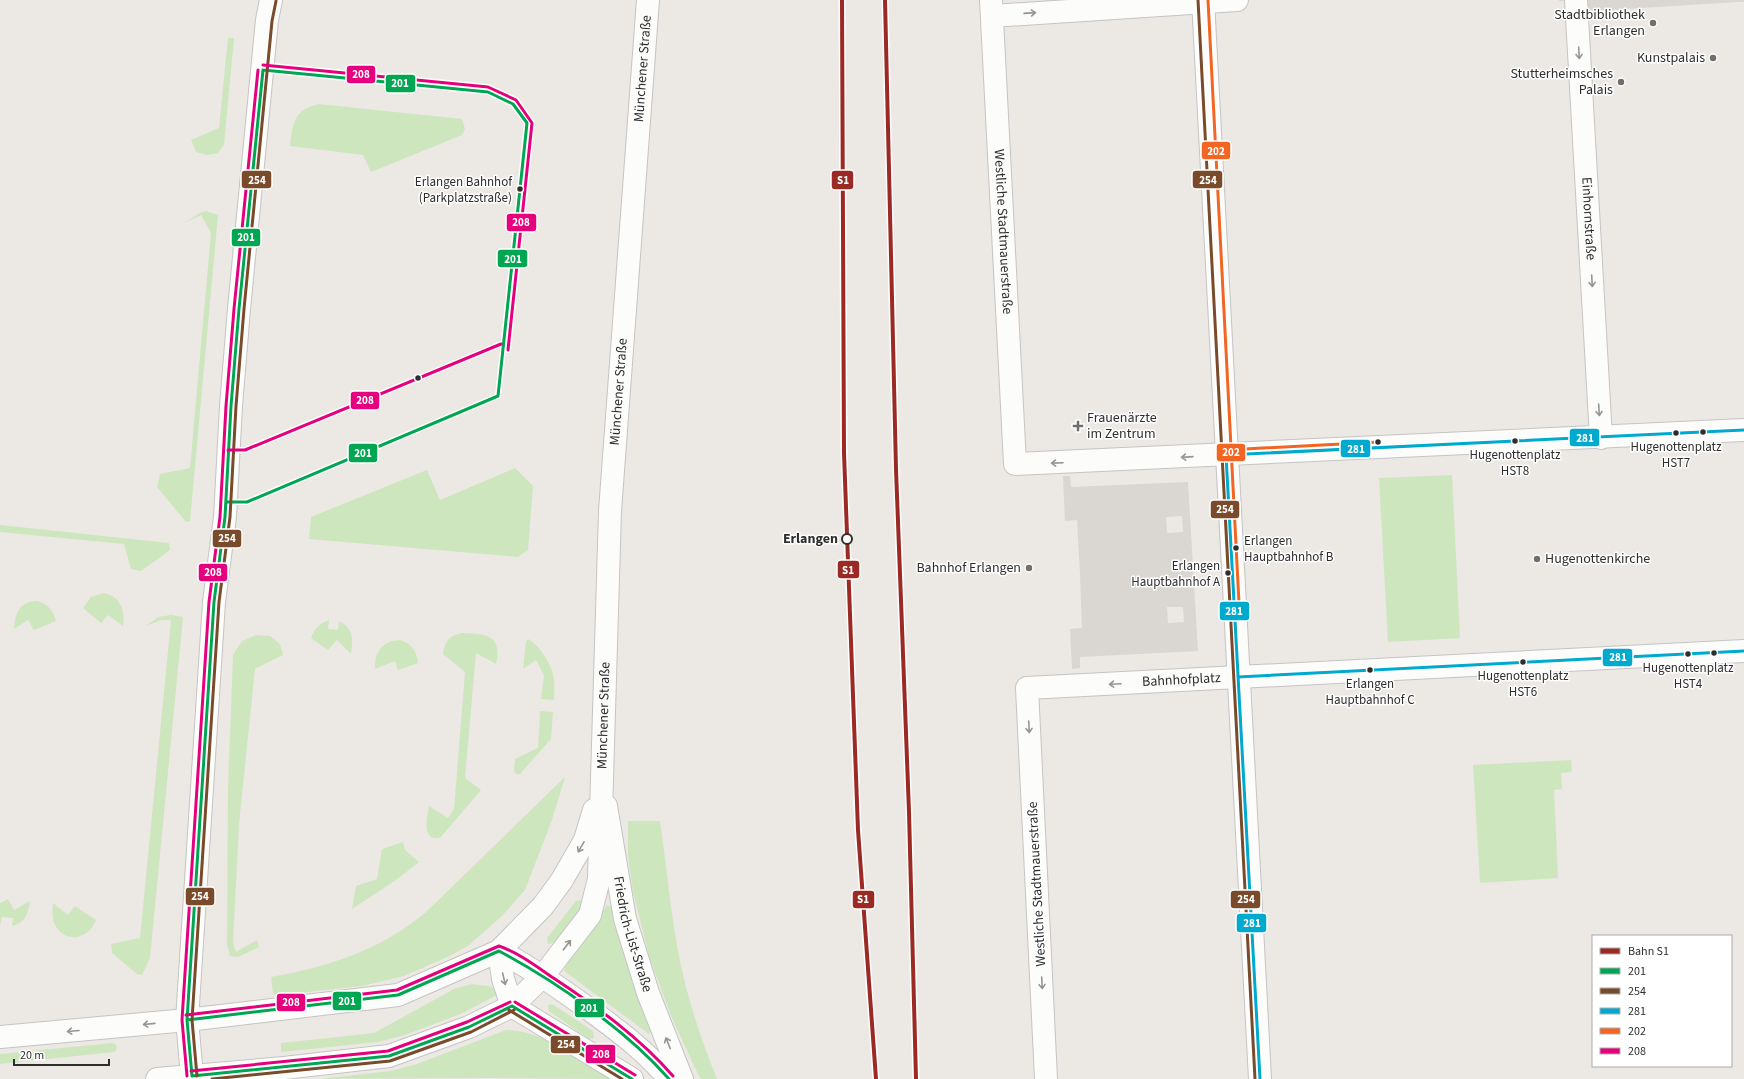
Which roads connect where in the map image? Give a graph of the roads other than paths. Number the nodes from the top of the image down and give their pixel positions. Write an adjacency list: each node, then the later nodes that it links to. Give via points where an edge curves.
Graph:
1 (271, 0): 17 (street, via 239,310 225,517 214,602)
2 (648, 0): 13 (street, Münchener Straße, via 610,512)
3 (1237, 0): 5 (street)
4 (1576, 0): 8 (street, Einhornstraße, one-way to 8)
5 (1203, 1): 6 (street, one-way to 5); 9 (street, Bahnhofplatz)
6 (991, 8): 9 (street, Westliche Stadtmauerstraße, one-way to 6, via 1015,464)
7 (1744, 430): 8 (street)
8 (1601, 438): 9 (street)
9 (1226, 455): 11 (street, Bahnhofplatz)
10 (1744, 651): 11 (street)
11 (1238, 677): 12 (street, Bahnhofplatz, one-way to 12); 25 (street)
12 (1027, 688): 24 (street, Westliche Stadtmauerstraße, one-way to 24)
13 (603, 778): 14 (street, Münchener Straße, one-way to 14, via 585,840 562,880 542,906); 15 (street, Münchener Straße, one-way to 13, via 590,915 599,879); 23 (street, Friedrich-List-Straße, one-way to 13, via 648,993 625,919)
14 (499, 951): 15 (street); 16 (street, one-way to 16, via 503,979); 17 (street, Münchener Straße, via 398,995)
15 (544, 976): 16 (street, Münchener Straße); 22 (street, via 625,1036 656,1064)
16 (512, 1006): 19 (street, Münchener Straße, via 469,1027 389,1056); 21 (street)
17 (187, 1020): 18 (street, Münchener Straße, one-way to 18); 19 (street)
18 (0, 1038)
19 (192, 1076): 20 (street, Münchener Straße)
20 (157, 1079)
21 (632, 1079)
22 (668, 1079)
23 (682, 1079)
24 (1046, 1079)
25 (1260, 1079)

